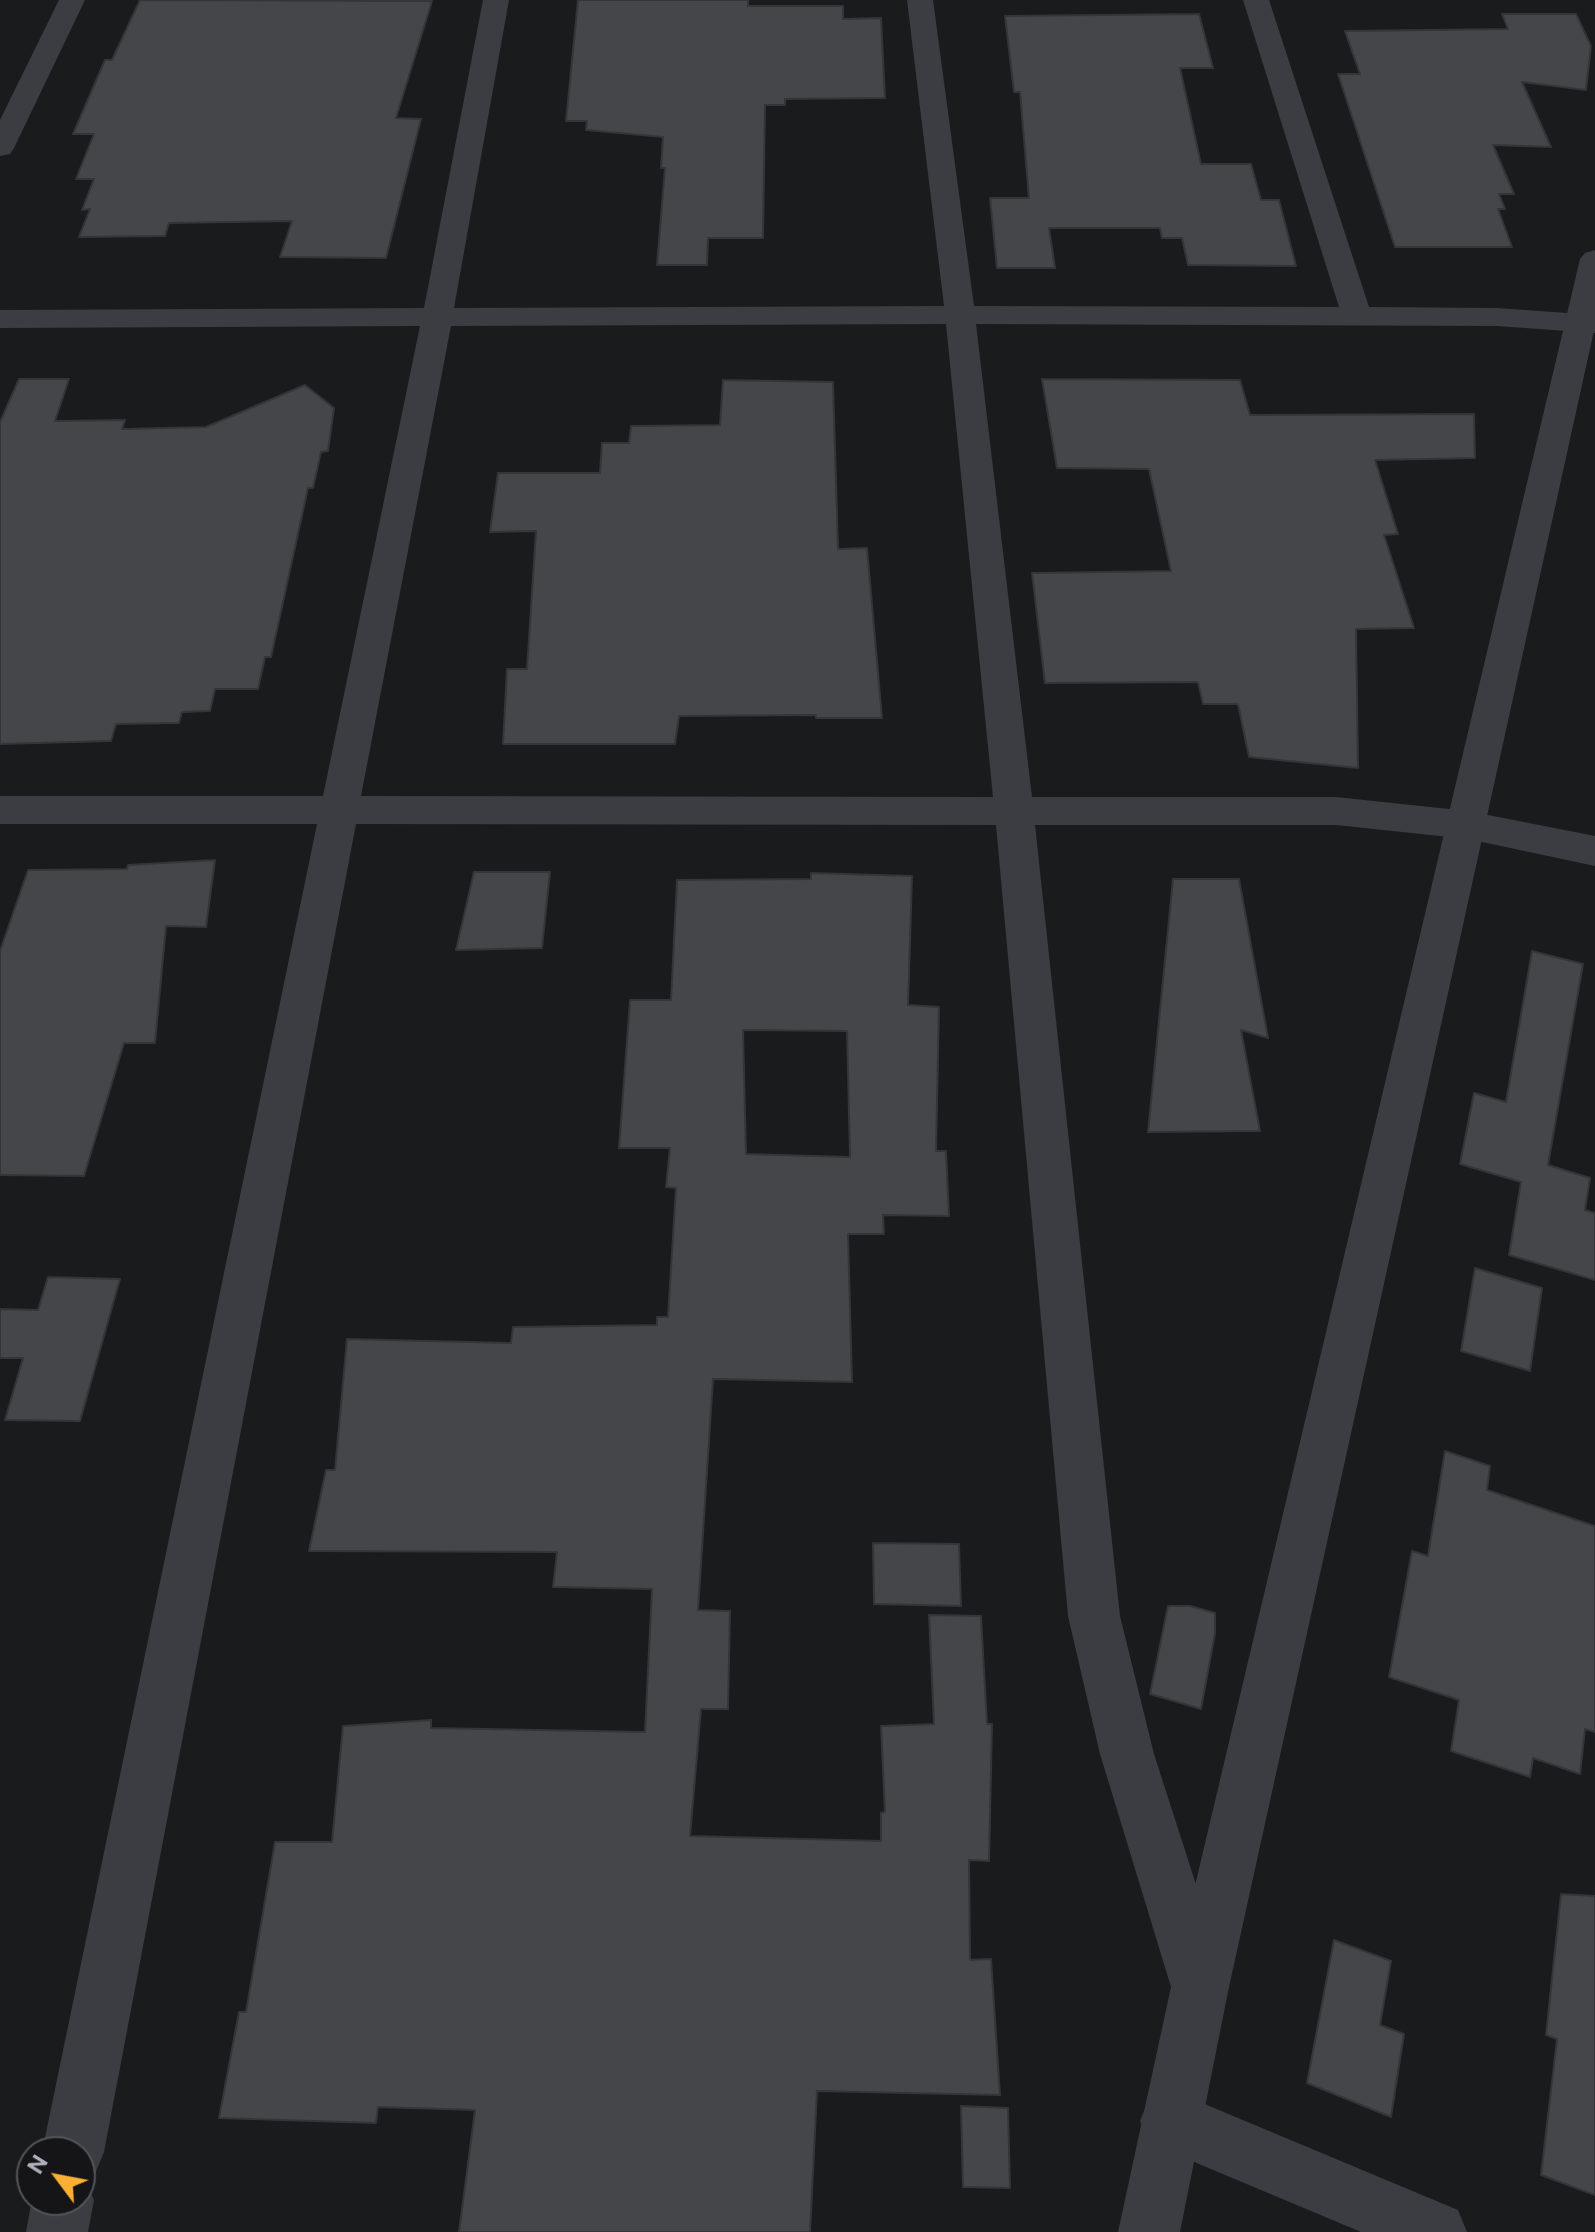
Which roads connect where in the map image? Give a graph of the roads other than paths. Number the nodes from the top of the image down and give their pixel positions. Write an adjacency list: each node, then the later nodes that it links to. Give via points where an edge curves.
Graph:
1 (72, 0): 5 (street)
2 (496, 0): 9 (street)
3 (920, 0): 7 (street)
4 (1256, 0): 8 (street)
5 (0, 148)
6 (1595, 259): 11 (street)
7 (960, 315): 8 (street); 9 (street); 12 (street)
8 (1357, 317): 11 (street)
9 (437, 318): 10 (street); 14 (street)
10 (0, 319)
11 (1588, 323): 15 (street)
12 (1014, 808): 14 (street); 15 (street, via 1336,811); 17 (street, via 1094,1616 1127,1754)
13 (0, 810): 14 (street)
14 (339, 812): 19 (street)
15 (1468, 825): 16 (street); 17 (street)
16 (1595, 851)
17 (1200, 1987): 18 (street)
18 (1171, 2121): 20 (street); 21 (street)
19 (76, 2136)
20 (1149, 2232)
21 (1436, 2232)

